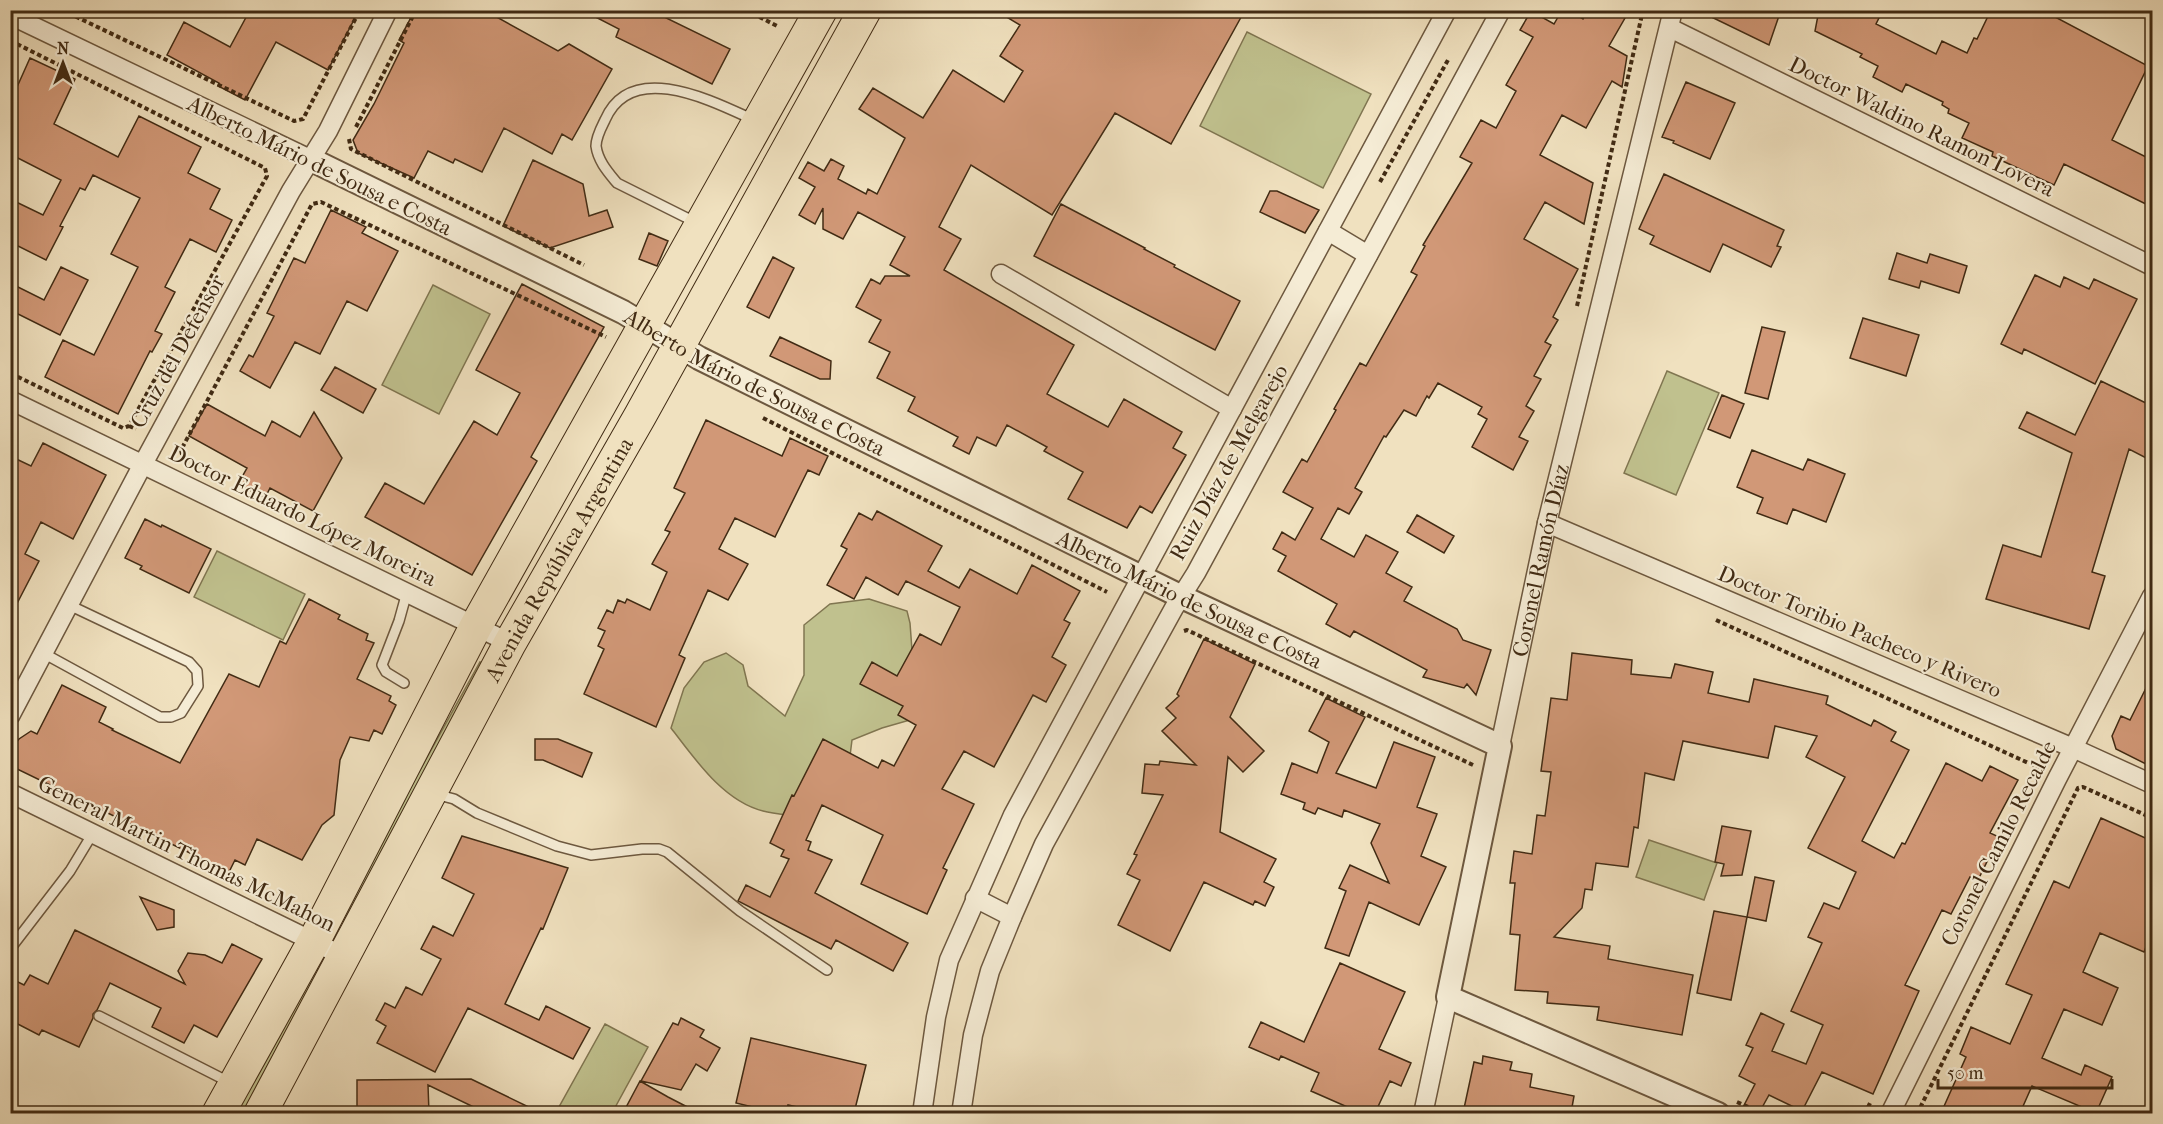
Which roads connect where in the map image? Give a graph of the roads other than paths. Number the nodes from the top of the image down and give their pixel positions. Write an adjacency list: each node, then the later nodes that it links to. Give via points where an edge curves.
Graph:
1 (388, 10): 10 (street, Cruz del Defensor)
2 (865, 10): 8 (highway, Avenida República Argentina)
3 (1447, 10): 12 (street, Ruiz Díaz de Melgarejo)
4 (1501, 10): 13 (street, Ruiz Díaz de Melgarejo)
5 (10, 15): 10 (street, Alberto Mário de Sousa e Costa)
6 (830, 19): 8 (highway, via 808,86); 9 (highway, Avenida República Argentina)
7 (1672, 19): 14 (street, Doctor Waldino Ramon Lovera); 21 (street, Coronel Ramón Díaz)
8 (808, 114): 17 (highway, Avenida República Argentina)
9 (759, 122): 11 (highway, Avenida República Argentina); 11 (lane, via 706,98 662,88 629,94 610,109 596,141 608,172 617,183)
10 (310, 159): 16 (street, Alberto Mário de Sousa e Costa); 20 (street, Cruz del Defensor)
11 (701, 225): 16 (highway, Avenida República Argentina)
12 (1328, 231): 13 (street); 19 (street, Ruiz Díaz de Melgarejo)
13 (1368, 255): 25 (street, Ruiz Díaz de Melgarejo)
14 (2152, 266)
15 (1001, 274): 19 (street)
16 (644, 325): 17 (street, Alberto Mário de Sousa e Costa); 27 (highway, Avenida República Argentina)
17 (678, 346): 22 (street, Alberto Mário de Sousa e Costa); 28 (highway, Avenida República Argentina)
18 (10, 400): 20 (street, Doctor Eduardo López Moreira)
19 (1232, 409): 22 (street, Ruiz Díaz de Melgarejo)
20 (143, 464): 23 (street, Doctor Eduardo López Moreira); 26 (street, Cruz del Defensor)
21 (1547, 523): 32 (street, Coronel Ramón Díaz); 33 (street, Doctor Toribio Pacheco y Rivero)
22 (1141, 576): 25 (street, Alberto Mário de Sousa e Costa); 38 (street, Ruiz Díaz de Melgarejo, via 1013,815)
23 (407, 592): 27 (street, Doctor Eduardo López Moreira); 30 (lane, via 382,665)
24 (2152, 596): 33 (street, Coronel Camilo Recalde)
25 (1182, 597): 32 (street, Alberto Mário de Sousa e Costa); 39 (street, Ruiz Díaz de Melgarejo, via 1044,844)
26 (69, 605): 29 (street, Cruz del Defensor); 29 (lane, via 189,662 197,671 198,686 181,713 160,717)
27 (476, 626): 28 (street, Doctor Eduardo López Moreira); 40 (highway, Avenida República Argentina)
28 (510, 643): 36 (highway, Avenida República Argentina)
29 (43, 653): 31 (street, Cruz del Defensor)
30 (404, 683)
31 (10, 716)
32 (1500, 746): 44 (street, Coronel Ramón Díaz)
33 (2073, 748): 34 (street, Doctor Toribio Pacheco y Rivero); 53 (street, Coronel Camilo Recalde)
34 (2152, 784)
35 (10, 793): 37 (street, General Martin Thomas McMahon)
36 (430, 793): 42 (highway, Avenida República Argentina); 43 (lane, via 446,795 477,813 557,846 591,855 642,849 667,852 740,911)
37 (93, 833): 40 (street, General Martin Thomas McMahon); 41 (lane, via 70,871)
38 (975, 898): 39 (street); 49 (street, Ruiz Díaz de Melgarejo, via 949,960)
39 (1012, 917): 50 (street, Ruiz Díaz de Melgarejo, via 990,971 973,1035)
40 (314, 941): 42 (street, General Martin Thomas McMahon); 46 (highway, Avenida República Argentina)
41 (10, 949)
42 (343, 956): 48 (highway, Avenida República Argentina)
43 (827, 970)
44 (1448, 998): 51 (street, Coronel Ramón Díaz); 52 (street)
45 (99, 1016): 46 (lane)
46 (234, 1084): 47 (highway, Avenida República Argentina)
47 (218, 1113)
48 (260, 1113)
49 (922, 1113)
50 (961, 1113)
51 (1423, 1113)
52 (1718, 1113)
53 (1890, 1113)

